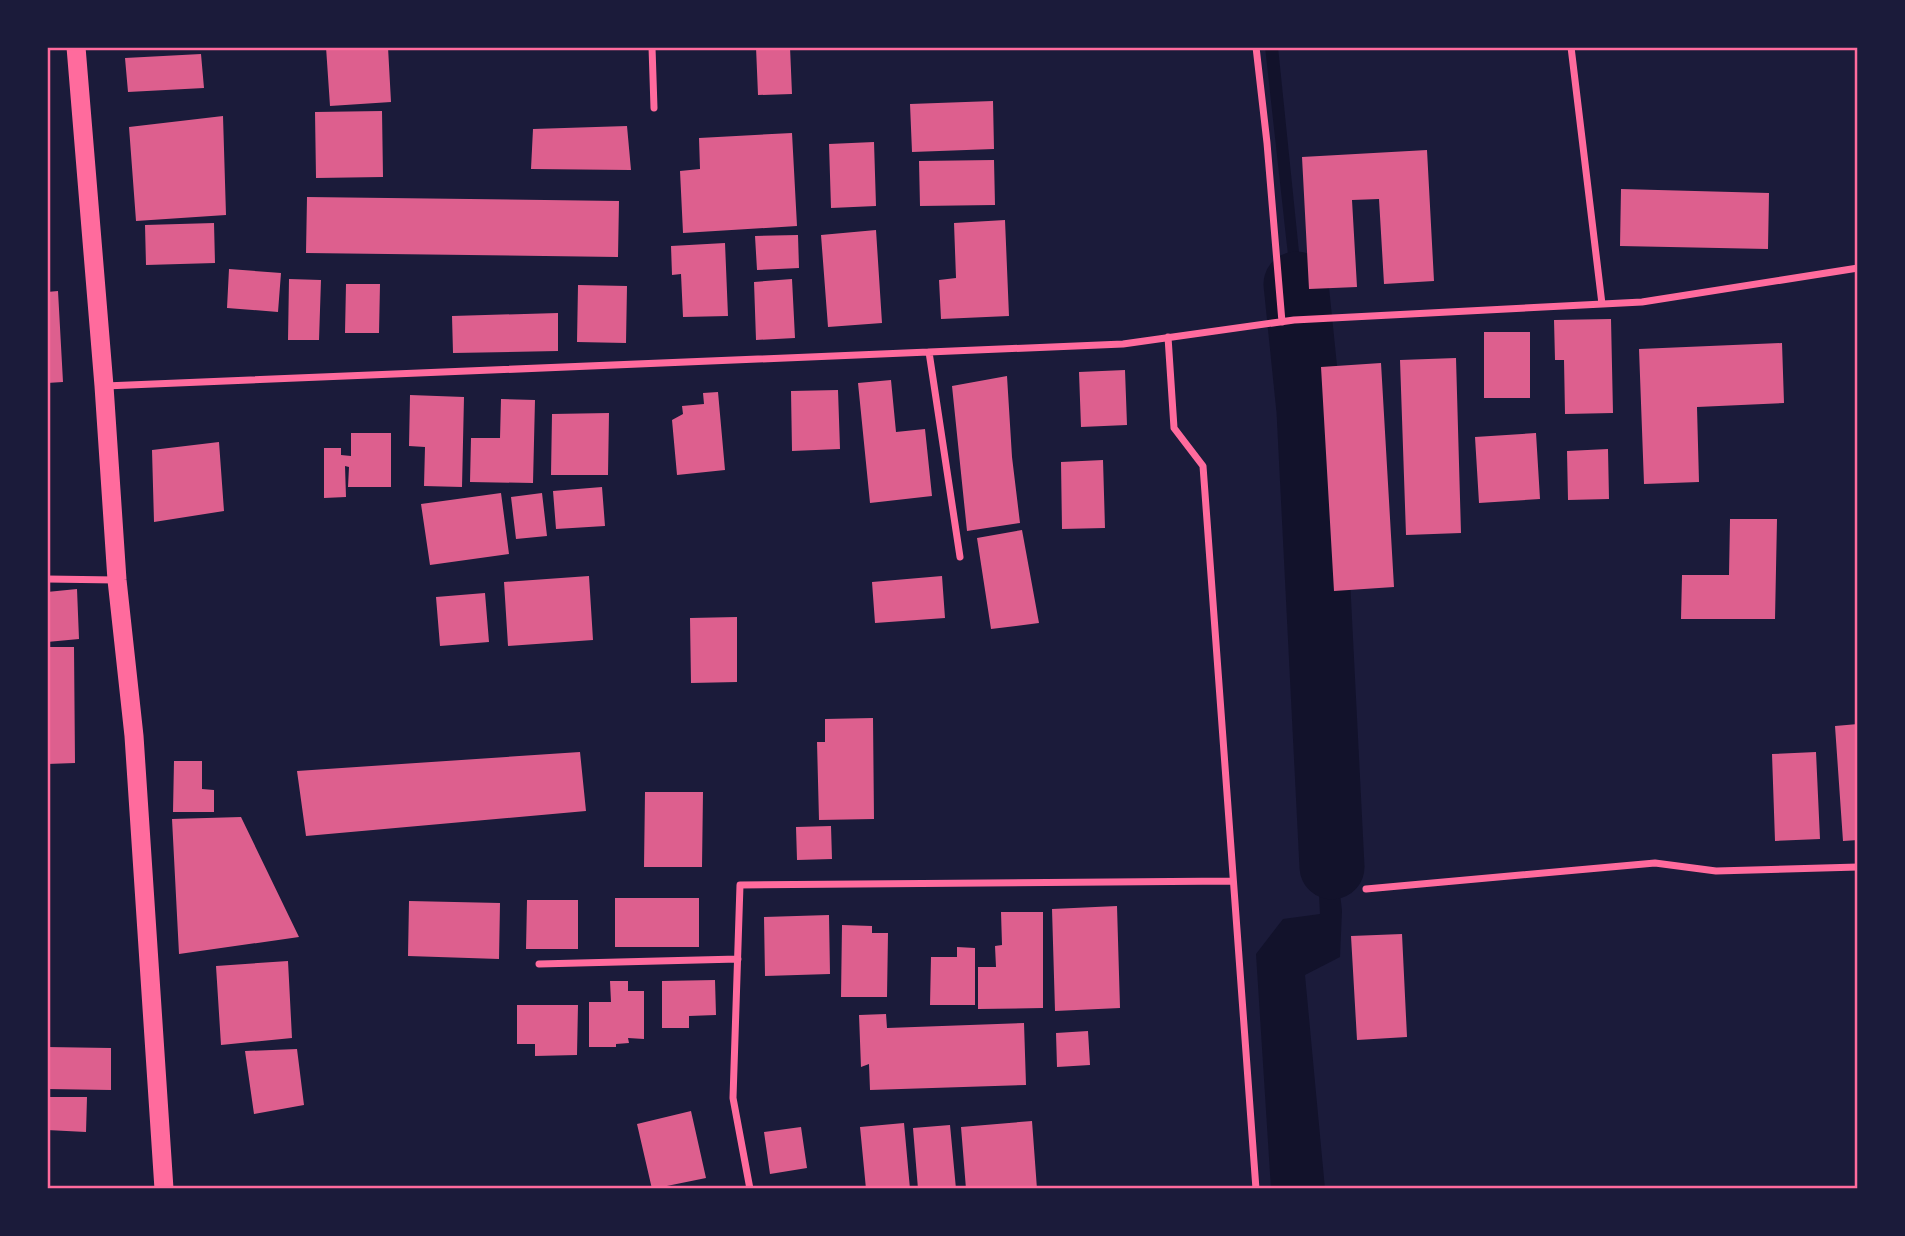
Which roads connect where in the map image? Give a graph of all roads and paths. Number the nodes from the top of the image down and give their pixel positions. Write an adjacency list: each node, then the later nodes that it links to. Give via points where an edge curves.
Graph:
1 (76, 47): 11 (highway)
2 (652, 47): 5 (street)
3 (1256, 47): 8 (street)
4 (1571, 47): 7 (street)
5 (654, 108)
6 (1858, 268): 7 (street, via 1642,302)
7 (1602, 304): 8 (street)
8 (1282, 322): 9 (street)
9 (1168, 337): 10 (street, via 1123,344); 16 (street, via 1174,428 1203,466)
10 (929, 352): 11 (street); 12 (street)
11 (104, 386): 14 (highway)
12 (960, 557)
13 (47, 579): 14 (street)
14 (117, 580): 20 (highway, via 134,736)
15 (1858, 867): 17 (street, via 1716,871 1656,863)
16 (1233, 881): 18 (street, via 740,885); 22 (street)
17 (1366, 889)
18 (738, 959): 19 (street); 21 (street, via 733,1098)
19 (538, 964)
20 (164, 1189)
21 (750, 1189)
22 (1255, 1189)

